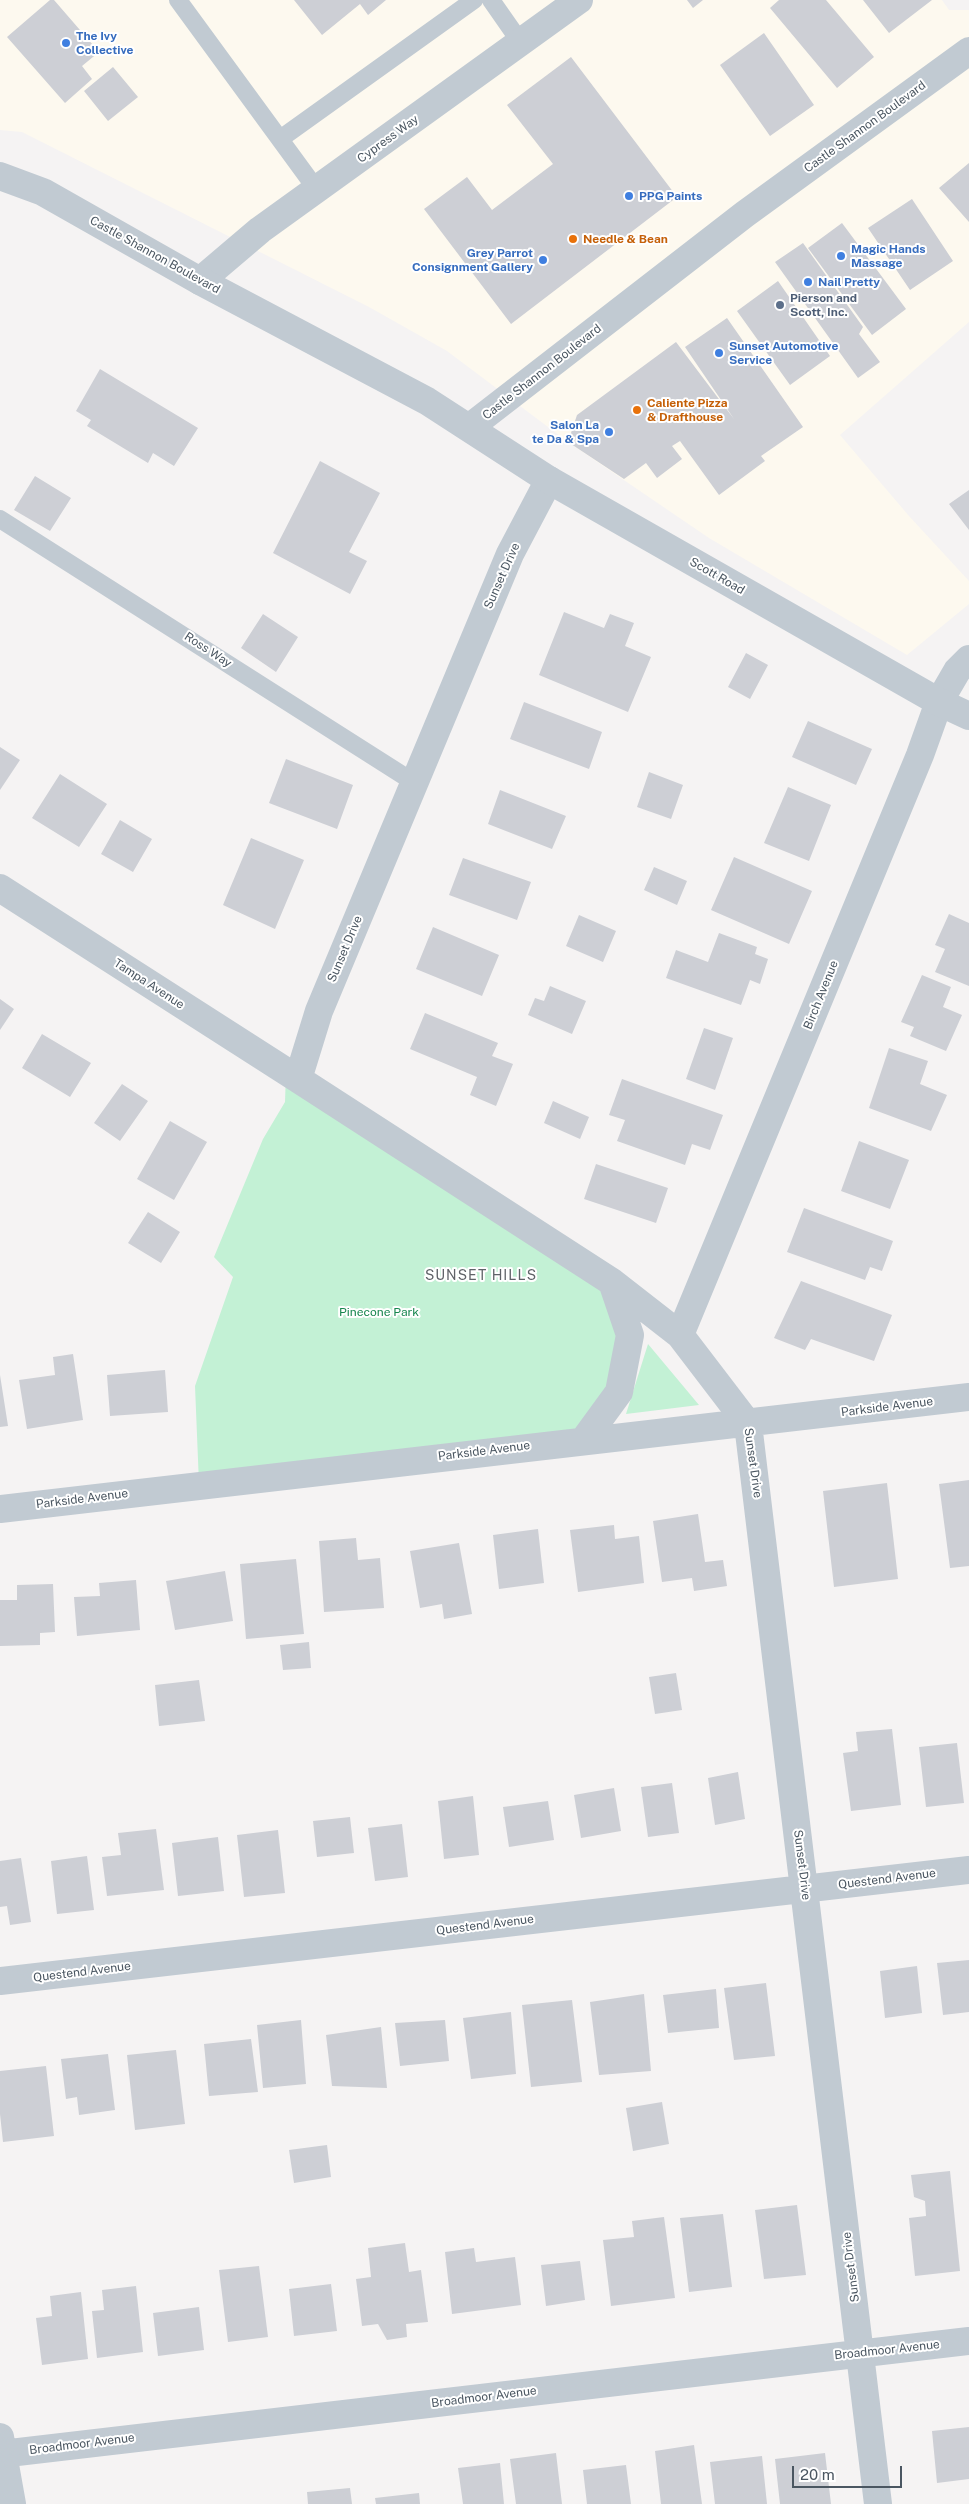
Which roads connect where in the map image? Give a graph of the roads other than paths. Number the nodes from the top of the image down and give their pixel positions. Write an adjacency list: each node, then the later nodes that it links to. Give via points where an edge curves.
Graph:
1 (178, 0): 7 (lane)
2 (474, 0): 7 (lane)
3 (490, 0): 5 (lane)
4 (579, 0): 5 (street, Cypress Way)
5 (521, 43): 9 (street, Cypress Way)
6 (969, 51): 11 (street, Castle Shannon Boulevard, via 745,214)
7 (280, 139): 9 (lane)
8 (0, 176): 10 (street, Castle Shannon Boulevard, via 43,192)
9 (317, 190): 10 (street, Cypress Way, via 260,230)
10 (200, 281): 11 (street, Castle Shannon Boulevard)
11 (470, 427): 12 (street, Scott Road)
12 (549, 480): 15 (street, Scott Road); 17 (street, Sunset Drive, via 510,554)
13 (0, 519): 17 (lane, Ross Way)
14 (969, 659): 15 (street, Birch Avenue)
15 (940, 702): 16 (street, Scott Road); 21 (street, Birch Avenue)
16 (969, 716)
17 (415, 782): 19 (street, Sunset Drive, via 319,1011)
18 (0, 888): 19 (street, Tampa Avenue)
19 (298, 1079): 20 (street, Sunset Drive)
20 (612, 1282): 21 (street, Sunset Drive); 24 (street, via 630,1335 619,1392)
21 (680, 1335): 23 (street, Sunset Drive)
22 (969, 1397): 23 (street, Parkside Avenue)
23 (748, 1424): 24 (street, Parkside Avenue); 27 (street, Sunset Drive)
24 (584, 1440): 25 (street, Parkside Avenue)
25 (0, 1509)
26 (969, 1870): 27 (street, Questend Avenue)
27 (806, 1889): 28 (street, Questend Avenue); 30 (street, Sunset Drive)
28 (0, 1981)
29 (969, 2341): 30 (street, Broadmoor Avenue)
30 (862, 2353): 31 (street, Broadmoor Avenue); 33 (street, Sunset Drive)
31 (1, 2448): 32 (street)
32 (12, 2504)
33 (878, 2504)

